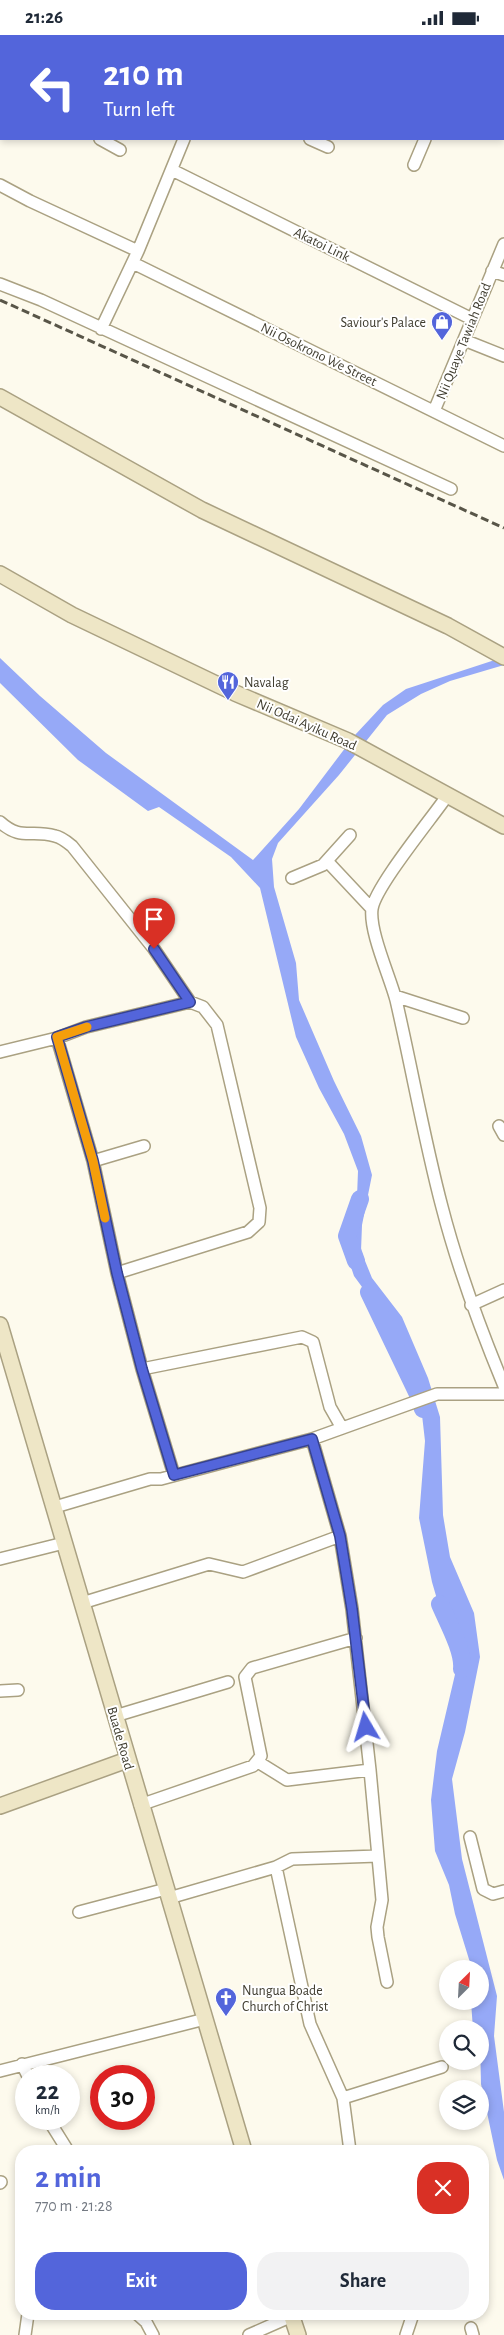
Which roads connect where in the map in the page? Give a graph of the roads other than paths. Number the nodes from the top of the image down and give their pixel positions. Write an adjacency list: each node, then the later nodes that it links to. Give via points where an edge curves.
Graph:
1 (102, 140): 6 (street)
2 (184, 140): 8 (street)
3 (312, 140): 5 (street)
4 (425, 140): 7 (street)
5 (328, 147)
6 (120, 150)
7 (414, 165)
8 (172, 170): 11 (street); 16 (street, Akatoi Link)
9 (0, 185): 11 (street)
10 (504, 244): 13 (street, Nii Quaye Tawiah Road)
11 (138, 251): 12 (street)
12 (133, 263): 17 (street); 21 (street, Nii Osokrono We Street)
13 (492, 271): 14 (street); 16 (street, Nii Quaye Tawiah Road)
14 (504, 275)
15 (0, 284): 17 (street)
16 (472, 319): 18 (street, Nii Quaye Tawiah Road)
17 (101, 329): 23 (street)
18 (464, 340): 19 (street); 21 (street, Nii Quaye Tawiah Road)
19 (504, 357)
20 (1, 399): 25 (street, via 202,510 448,626)
21 (434, 411): 22 (street, Nii Osokrono We Street)
22 (504, 446)
23 (451, 489)
24 (0, 574): 26 (street, Nii Odai Ayiku Road, via 72,615 236,693 348,741)
25 (503, 656)
26 (448, 796): 28 (street, Nii Odai Ayiku Road); 32 (street, via 381,888)
27 (0, 822): 34 (street, via 17,834 58,836 72,846 154,949)
28 (504, 826)
29 (350, 835): 30 (street)
30 (327, 861): 31 (street); 32 (street)
31 (292, 878)
32 (372, 909): 33 (street, via 374,927)
33 (395, 996): 35 (street); 42 (street, via 442,1207)
34 (190, 1002): 36 (street); 40 (street, via 203,1007 217,1025 260,1208 259,1222 248,1232)
35 (463, 1018)
36 (57, 1037): 37 (street); 39 (street)
37 (0, 1052)
38 (144, 1146): 39 (street)
39 (93, 1161): 40 (street)
40 (117, 1273): 44 (street)
41 (504, 1289): 42 (street)
42 (471, 1305): 45 (street)
43 (0, 1325): 50 (street, Buade Road)
44 (142, 1369): 47 (street, via 308,1338 313,1342 330,1407); 49 (street)
45 (504, 1386)
46 (504, 1394): 47 (street, via 437,1394)
47 (342, 1428): 48 (street)
48 (312, 1439): 49 (street); 51 (street)
49 (174, 1475): 50 (street)
50 (55, 1507): 52 (street, Buade Road)
51 (340, 1536): 54 (street, via 243,1572 209,1564); 55 (street)
52 (64, 1543): 53 (street); 54 (street, Buade Road)
53 (0, 1559)
54 (82, 1603): 59 (street, Buade Road)
55 (356, 1639): 61 (street, via 257,1666 248,1672 246,1677 261,1756); 62 (street)
56 (228, 1682): 59 (street)
57 (18, 1690): 58 (street)
58 (0, 1691)
59 (115, 1716): 60 (street, Buade Road)
60 (127, 1759): 63 (street, Buade Road); 64 (street)
61 (258, 1762): 62 (street, via 287,1780); 63 (street)
62 (370, 1770): 66 (street)
63 (140, 1805): 69 (street, Buade Road)
64 (0, 1806)
65 (470, 1837): 68 (street, via 483,1889 494,1894)
66 (378, 1856): 67 (street, via 292,1859); 71 (street, via 382,1900 377,1927)
67 (276, 1867): 69 (street); 76 (street, via 310,2024)
68 (504, 1891)
69 (168, 1893): 70 (street); 72 (street, Buade Road)
70 (79, 1912)
71 (387, 1981)
72 (206, 2019): 73 (street); 79 (street, Buade Road)
73 (22, 2064): 75 (street)
74 (439, 2068): 76 (street)
75 (0, 2071)
76 (343, 2098): 80 (street)
77 (55, 2130): 78 (street)
78 (64, 2145)
79 (242, 2145)
80 (349, 2145)
81 (27, 2320): 86 (street)
82 (144, 2320): 87 (street)
83 (281, 2320): 88 (street)
84 (294, 2320): 89 (street)
85 (411, 2320): 90 (street)
86 (25, 2335)
87 (153, 2335)
88 (249, 2335)
89 (298, 2335)
90 (406, 2335)

